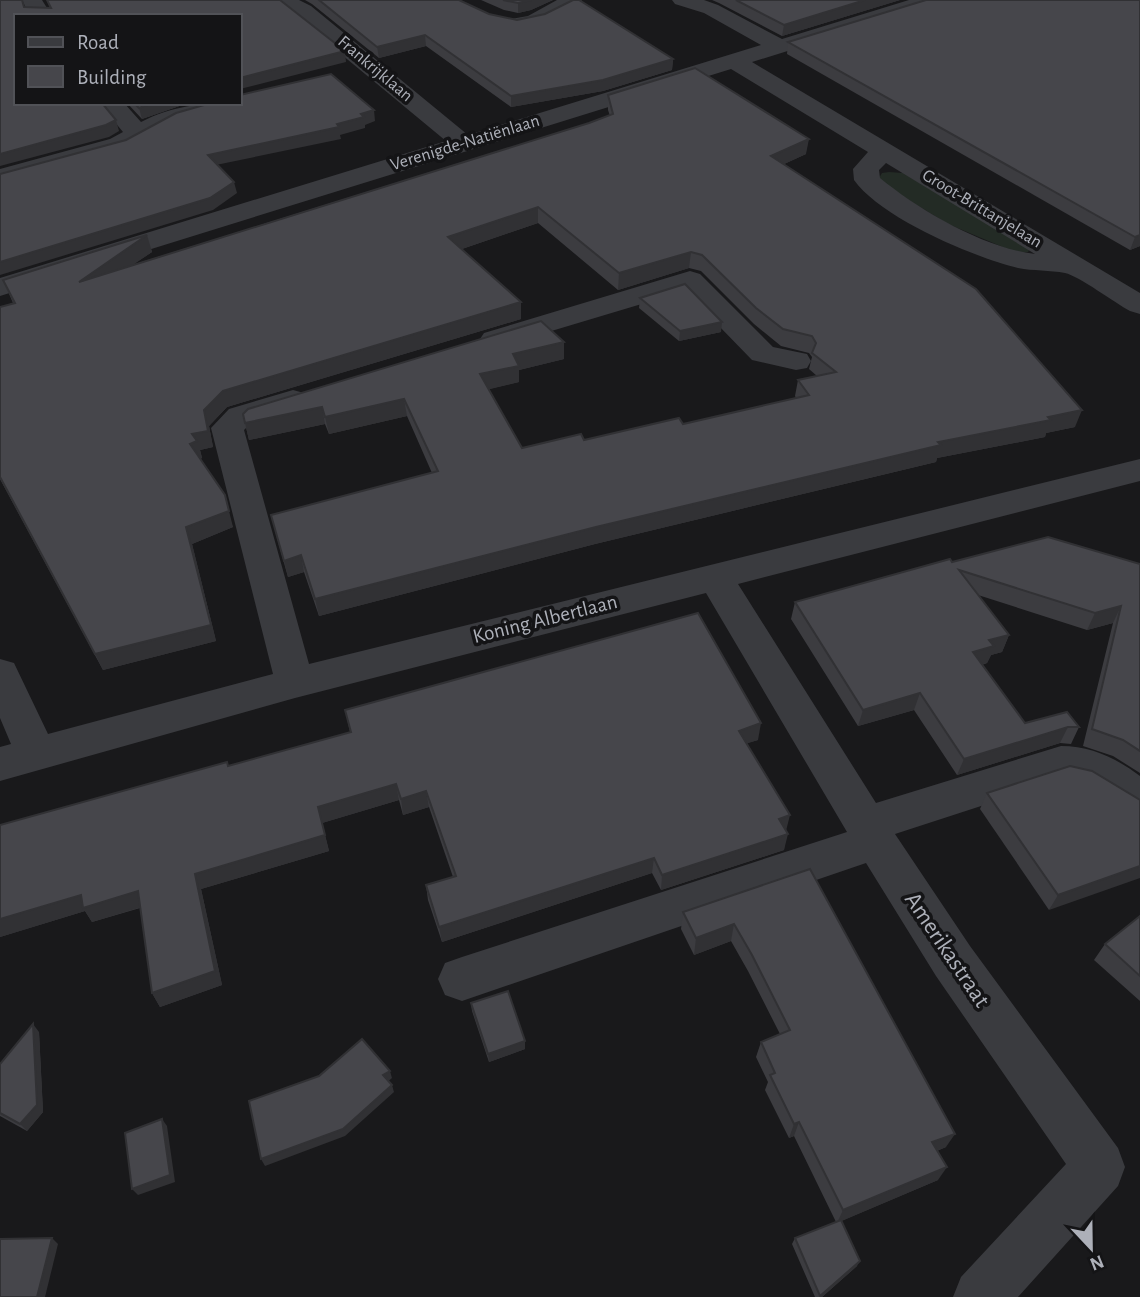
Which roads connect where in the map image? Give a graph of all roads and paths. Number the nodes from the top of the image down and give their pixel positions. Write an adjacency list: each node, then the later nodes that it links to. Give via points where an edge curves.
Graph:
1 (283, 0): 8 (street, Frankrijklaan)
2 (572, 0): 5 (street, via 534,22 514,24)
3 (682, 0): 6 (street, via 711,9)
4 (931, 0): 6 (street, Verenigde-Natiënlaan)
5 (494, 17)
6 (781, 47): 7 (street, Verenigde-Natiënlaan)
7 (734, 61): 13 (street, Verenigde-Natiënlaan); 14 (street, Groot-Brittanjelaan)
8 (371, 65): 9 (street); 13 (street, Frankrijklaan)
9 (345, 72)
10 (113, 105): 12 (street)
11 (215, 105): 12 (street, via 169,117)
12 (138, 134): 15 (street, via 119,144)
13 (463, 143): 17 (street, Verenigde-Natiënlaan)
14 (885, 150): 16 (street, Groot-Brittanjelaan); 16 (street, Groot-Brittanjelaan, via 866,169 867,180 926,222 1012,258)
15 (0, 177)
16 (1080, 267): 18 (street, Groot-Brittanjelaan)
17 (0, 287)
18 (1140, 304)
19 (465, 348): 20 (street, via 690,280 763,354)
20 (796, 361)
21 (319, 392): 25 (street, via 240,416 227,428)
22 (1140, 470): 23 (street, Koning Albertlaan)
23 (714, 576): 25 (street, Koning Albertlaan); 28 (street, Amerikastraat)
24 (0, 674): 26 (street, Koning Albertlaan)
25 (295, 683): 26 (street, Koning Albertlaan)
26 (18, 759)
27 (1140, 800): 28 (street, via 1096,767 1081,761 1061,763)
28 (871, 833): 29 (street); 30 (street, Amerikastraat, via 953,961 1099,1167)
29 (462, 979)
30 (981, 1297)

